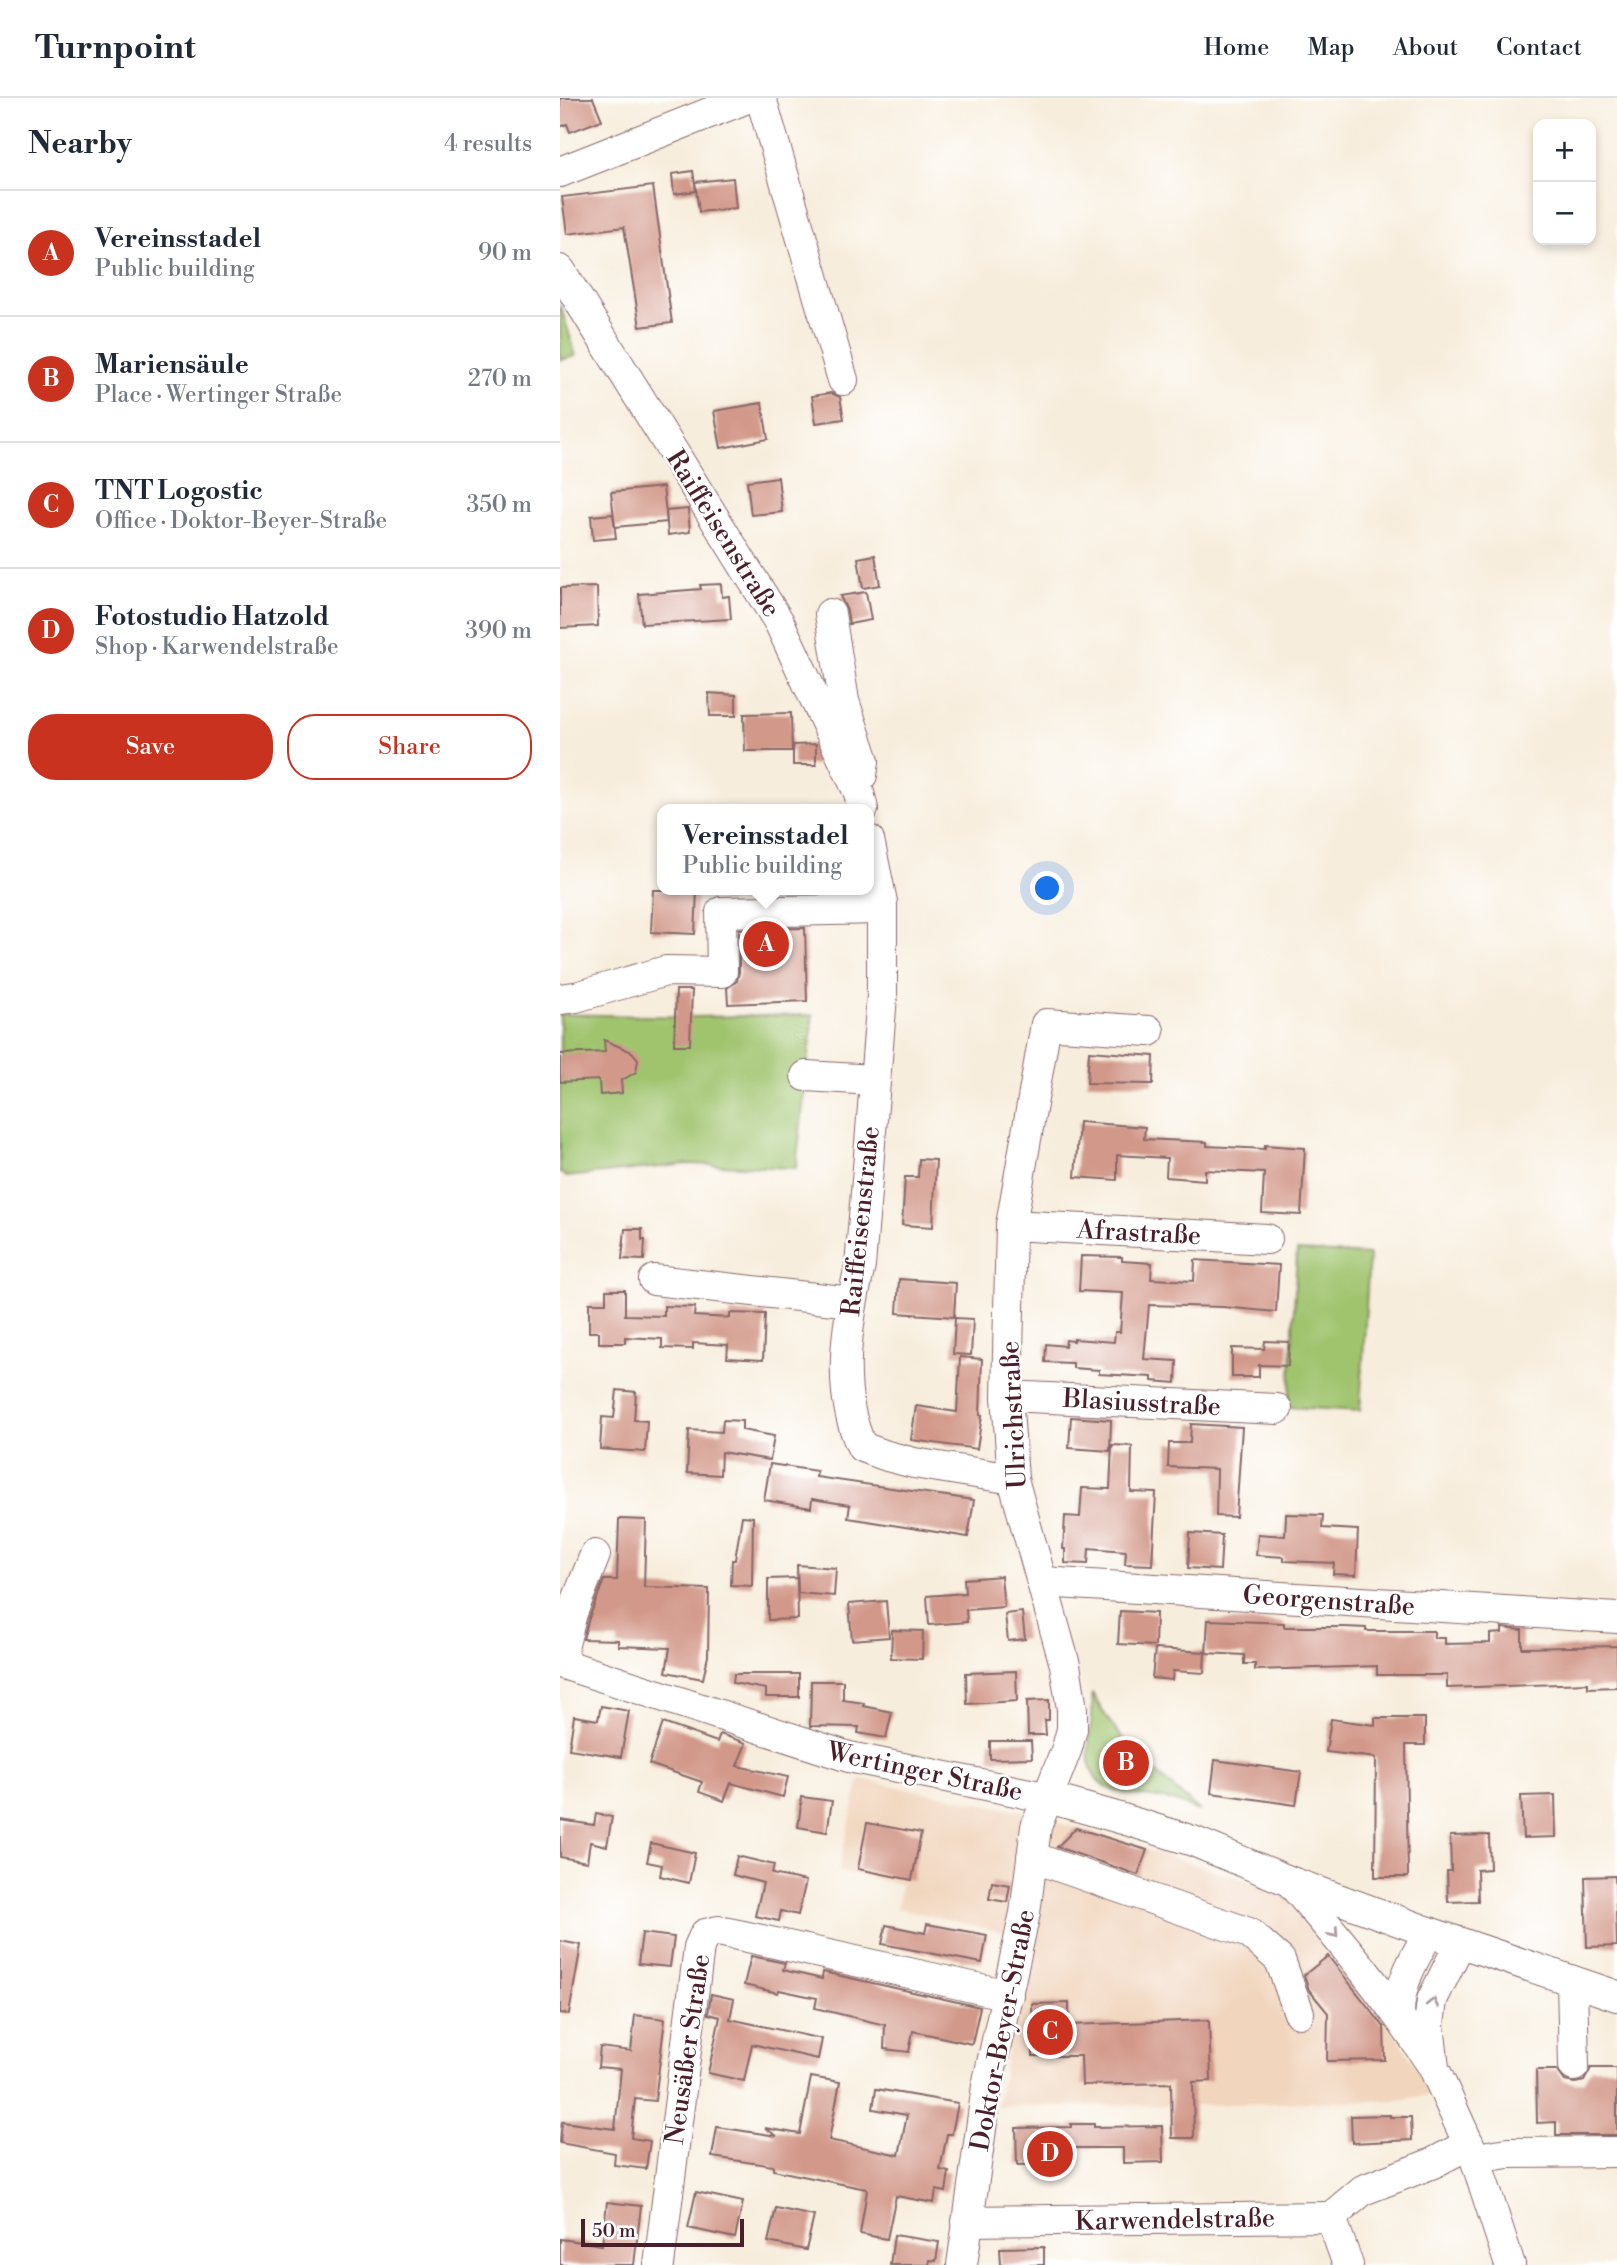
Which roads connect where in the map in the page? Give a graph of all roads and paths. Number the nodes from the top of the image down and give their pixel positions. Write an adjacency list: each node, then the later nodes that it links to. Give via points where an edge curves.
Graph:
1 (761, 98): 5 (street)
2 (732, 101): 3 (street)
3 (560, 172)
4 (560, 270): 7 (street, Raiffeisenstraße, via 779,622)
5 (844, 380)
6 (830, 614): 7 (street, via 844,701 864,761)
7 (861, 801)
8 (874, 867): 9 (street, Raiffeisenstraße)
9 (882, 909): 10 (street, via 722,912 722,972 666,971); 13 (street, Raiffeisenstraße, via 882,996)
10 (560, 999)
11 (1149, 1031): 14 (street, Ulrichstraße, via 1046,1024)
12 (806, 1076): 13 (street)
13 (874, 1080): 17 (street, Raiffeisenstraße, via 860,1266)
14 (1011, 1225): 15 (street, Afrastraße); 18 (street, Ulrichstraße)
15 (1267, 1239)
16 (654, 1280): 17 (street)
17 (852, 1302): 20 (street, Raiffeisenstraße, via 845,1385 862,1447 905,1461)
18 (1007, 1396): 19 (street, Blasiusstraße); 20 (street, Ulrichstraße)
19 (1277, 1409)
20 (1013, 1479): 22 (street, Ulrichstraße)
21 (595, 1555): 24 (street, via 572,1613)
22 (1042, 1582): 23 (street, Georgenstraße); 25 (street, Ulrichstraße, via 1072,1709 1072,1729)
23 (1617, 1618)
24 (560, 1662): 25 (street, Wertinger Straße, via 849,1757)
25 (1049, 1798): 26 (street, Doktor-Beyer-Straße, via 1036,1827); 27 (street, Wertinger Straße, via 1193,1841)
26 (1032, 1857): 31 (street, Doktor-Beyer-Straße); 33 (street, via 1249,1933 1280,1960)
27 (1289, 1881): 28 (street, Wertinger Straße); 34 (street, Wertinger Straße, one-way to 34)
28 (1429, 1932): 29 (street, Wertinger Straße); 34 (street, via 1406,1975)
29 (1460, 1942): 30 (street, Wertinger Straße); 36 (street, one-way to 29, via 1429,2025 1432,2000)
30 (1572, 1981): 32 (street, Wertinger Straße); 35 (street)
31 (1008, 1995): 40 (street, Doktor-Beyer-Straße, via 987,2087); 41 (street, Neusäßer Straße, via 718,1931 705,1934 699,1947)
32 (1617, 1996)
33 (1299, 2013)
34 (1399, 2015): 36 (street, Wertinger Straße)
35 (1574, 2066)
36 (1434, 2068): 37 (street)
37 (1472, 2151): 38 (street); 39 (street, via 1363,2190); 44 (street)
38 (1617, 2152)
39 (1331, 2217): 40 (street, Karwendelstraße); 43 (street)
40 (967, 2221): 42 (street, Doktor-Beyer-Straße)
41 (659, 2265)
42 (962, 2265)
43 (1348, 2265)
44 (1510, 2265)

